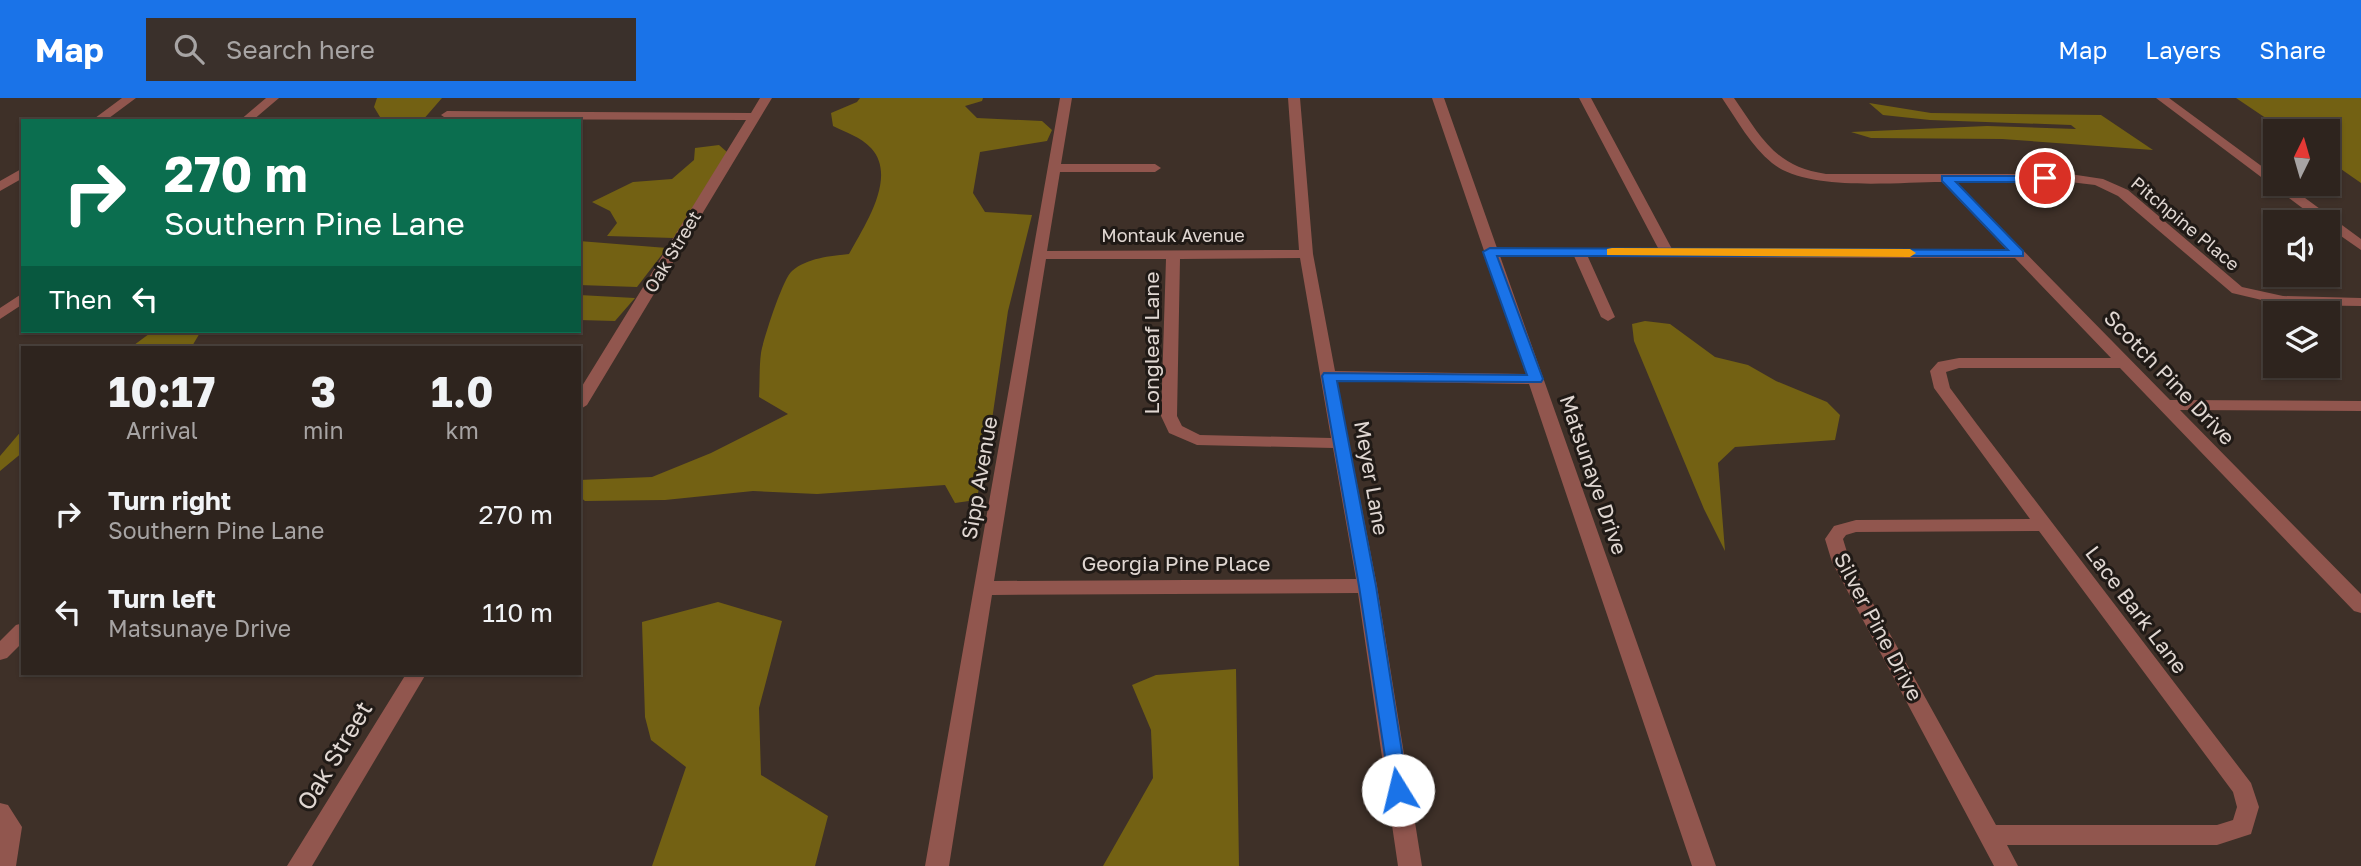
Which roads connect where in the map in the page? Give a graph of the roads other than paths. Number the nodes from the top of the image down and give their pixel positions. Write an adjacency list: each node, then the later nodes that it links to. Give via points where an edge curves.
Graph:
1 (130, 98): 12 (street)
2 (273, 98): 13 (street)
3 (765, 98): 11 (street, Oak Street)
4 (1066, 98): 14 (street, Sipp Avenue)
5 (1294, 98): 25 (street, Meyer Lane)
6 (1438, 98): 22 (street, Matsunaye Drive)
7 (1585, 98): 24 (street)
8 (1728, 98): 18 (street, Pitchpine Place, via 1774,161 1796,173 1826,178)
9 (2162, 98): 17 (street)
10 (447, 115): 11 (street)
11 (754, 117): 36 (street, Oak Street)
12 (100, 119)
13 (247, 119)
14 (1055, 168): 15 (street); 27 (street, Sipp Avenue)
15 (1155, 168)
16 (21, 173): 19 (street)
17 (2263, 173)
18 (1946, 179): 26 (street, Scotch Pine Drive); 30 (street, Pitchpine Place, via 2098,182 2123,193 2237,290 2290,302)
19 (0, 187)
20 (2294, 196): 21 (street)
21 (2361, 246)
22 (1490, 252): 23 (street); 35 (street, Matsunaye Drive)
23 (1579, 252): 24 (street); 32 (street)
24 (1667, 252): 26 (street)
25 (1306, 254): 28 (street, Montauk Avenue); 34 (street, Meyer Lane)
26 (2019, 254): 33 (street, Scotch Pine Drive)
27 (1040, 255): 28 (street, Montauk Avenue); 42 (street, Sipp Avenue)
28 (1172, 255): 39 (street, Longleaf Lane, via 1169,416 1175,429 1198,440 1224,443)
29 (21, 299): 31 (street)
30 (2361, 302)
31 (0, 315)
32 (1608, 317)
33 (2125, 363): 37 (street, Scotch Pine Drive); 40 (street, Lace Bark Lane, via 1959,363 1938,371 1942,388)
34 (1329, 376): 35 (street); 39 (street, Meyer Lane)
35 (1535, 379): 53 (street, Matsunaye Drive)
36 (581, 402)
37 (2166, 405): 38 (street); 43 (street, Scotch Pine Drive)
38 (2361, 407)
39 (1342, 443): 41 (street, Meyer Lane)
40 (2043, 525): 48 (street, Silver Pine Drive, via 1856,526 1840,530 1834,539 1841,562); 48 (street, Lace Bark Lane, via 2243,789 2248,807 2243,827 2217,835)
41 (1367, 586): 42 (street, Georgia Pine Place); 52 (street, Meyer Lane)
42 (984, 588): 51 (street, Sipp Avenue)
43 (2361, 606)
44 (21, 631): 45 (street)
45 (0, 653)
46 (415, 675): 50 (street, Oak Street)
47 (0, 812): 49 (street, via 11,827)
48 (1989, 835): 54 (street, Silver Pine Drive)
49 (4, 866)
50 (299, 866)
51 (937, 866)
52 (1410, 866)
53 (1704, 866)
54 (2006, 866)

